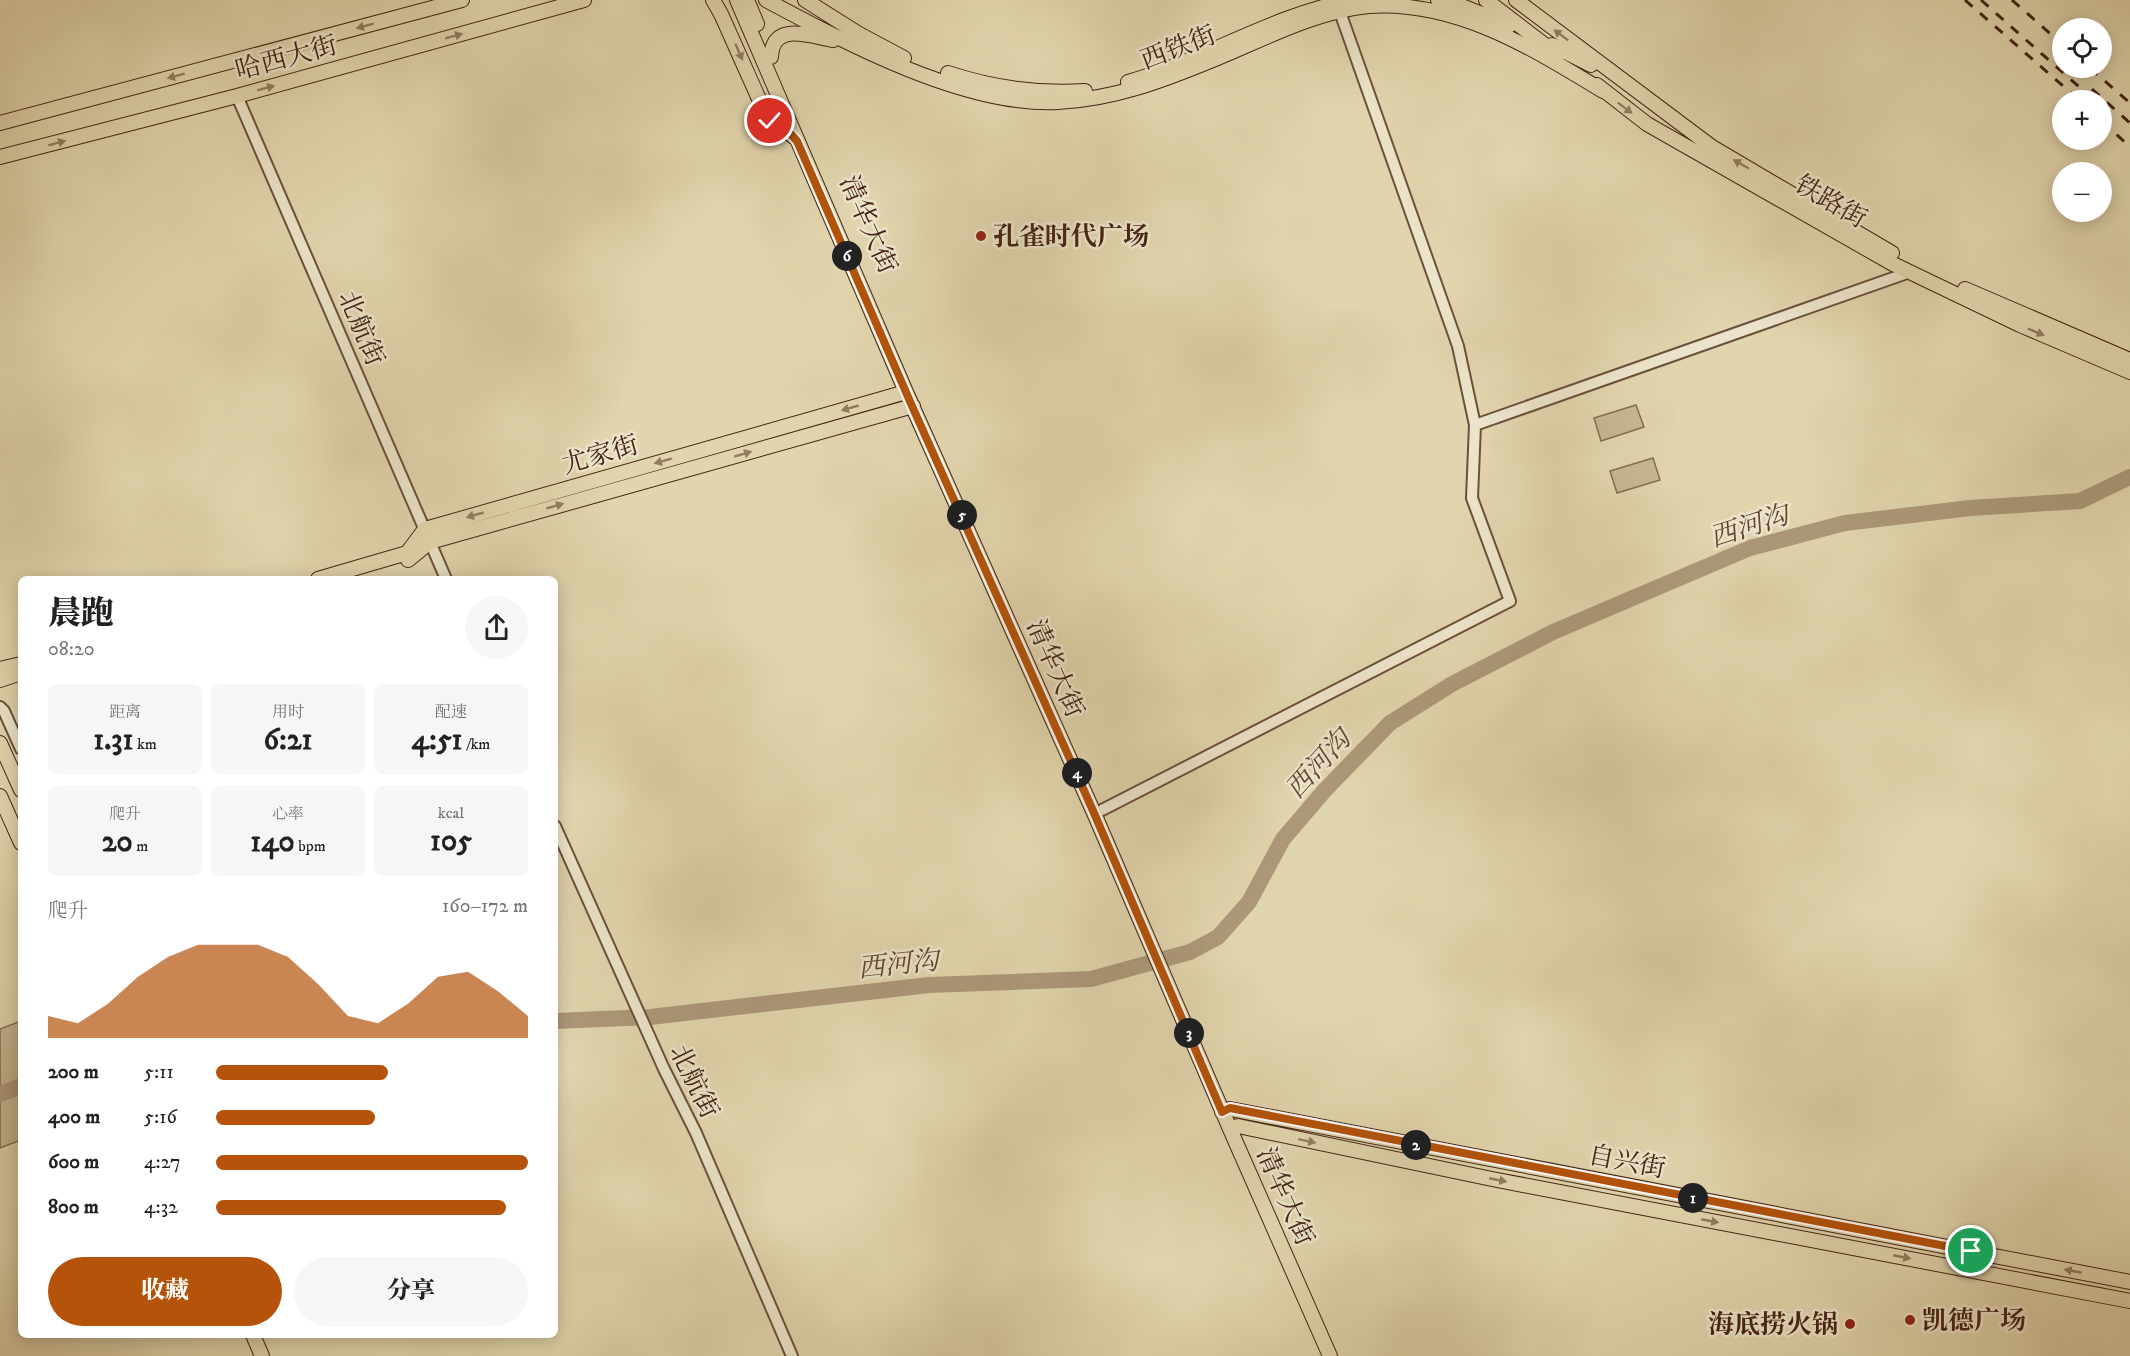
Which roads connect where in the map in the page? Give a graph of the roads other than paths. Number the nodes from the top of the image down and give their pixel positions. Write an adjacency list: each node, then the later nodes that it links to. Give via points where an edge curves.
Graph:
1 (462, 0): 19 (main road, 哈西大街, one-way to 19)
2 (584, 0): 18 (main road, 哈西大街, one-way to 2)
3 (713, 0): 20 (main road, one-way to 20, via 767,117)
4 (737, 0): 20 (main road, 清华大街)
5 (747, 0): 15 (main road, 清华大街)
6 (766, 0): 14 (main road)
7 (806, 0): 14 (main road)
8 (1352, 0): 14 (main road, 西铁街, via 1308,10 1134,81 1084,91 1026,91 984,83)
9 (1438, 0): 13 (main road)
10 (1486, 0): 13 (main road)
11 (1516, 0): 16 (main road, one-way to 11)
12 (1340, 12): 14 (main road, 西铁街, via 1143,87 1110,96 1056,102 1016,99 962,87 901,66); 17 (main road, 西铁街, via 1368,6 1411,5 1456,15 1528,46); 26 (street, via 1458,346)
13 (1529, 33): 16 (main road); 17 (main road, 铁路街)
14 (857, 42): 15 (main road, via 784,34 773,44)
15 (771, 57): 40 (main road, 清华大街)
16 (1625, 83): 23 (main road, 铁路街, one-way to 16, via 1918,268 1712,147)
17 (1603, 91): 22 (main road, 铁路街, one-way to 22, via 1647,124)
18 (237, 96): 21 (main road, 哈西大街, one-way to 18); 27 (street, 北航街)
19 (0, 123)
20 (797, 141): 24 (main road, 清华大街)
21 (0, 157)
22 (1910, 272): 23 (main road, 铁路街, one-way to 23, via 2020,325); 26 (street)
23 (2127, 368)
24 (906, 392): 25 (main road, 清华大街); 27 (main road, 尤家街, one-way to 27)
25 (912, 406): 27 (main road, 尤家街, one-way to 25); 43 (main road, 清华大街)
26 (1475, 425): 40 (street, via 1472,498 1510,601)
27 (427, 535): 28 (main road, via 407,553); 29 (main road, 尤家街, via 411,559); 30 (street, 北航街)
28 (328, 576)
29 (353, 576)
30 (445, 576)
31 (18, 665): 32 (main road)
32 (0, 669)
33 (18, 674): 34 (main road)
34 (0, 680)
35 (0, 707): 36 (street)
36 (18, 742)
37 (0, 743): 38 (main road)
38 (18, 783)
39 (0, 796): 42 (main road)
40 (1102, 810): 43 (main road, 清华大街)
41 (558, 833): 50 (street, 北航街, via 696,1133)
42 (18, 836)
43 (1127, 878): 44 (main road, 清华大街)
44 (1226, 1110): 45 (main road, 清华大街); 46 (main road, 自兴街, one-way to 44)
45 (1234, 1128): 47 (main road, 自兴街, one-way to 47); 51 (main road, 清华大街); 52 (main road, 清华大街)
46 (2130, 1282)
47 (2130, 1300)
48 (254, 1338): 49 (main road)
49 (262, 1356)
50 (792, 1356)
51 (1330, 1356)
52 (1340, 1356)

